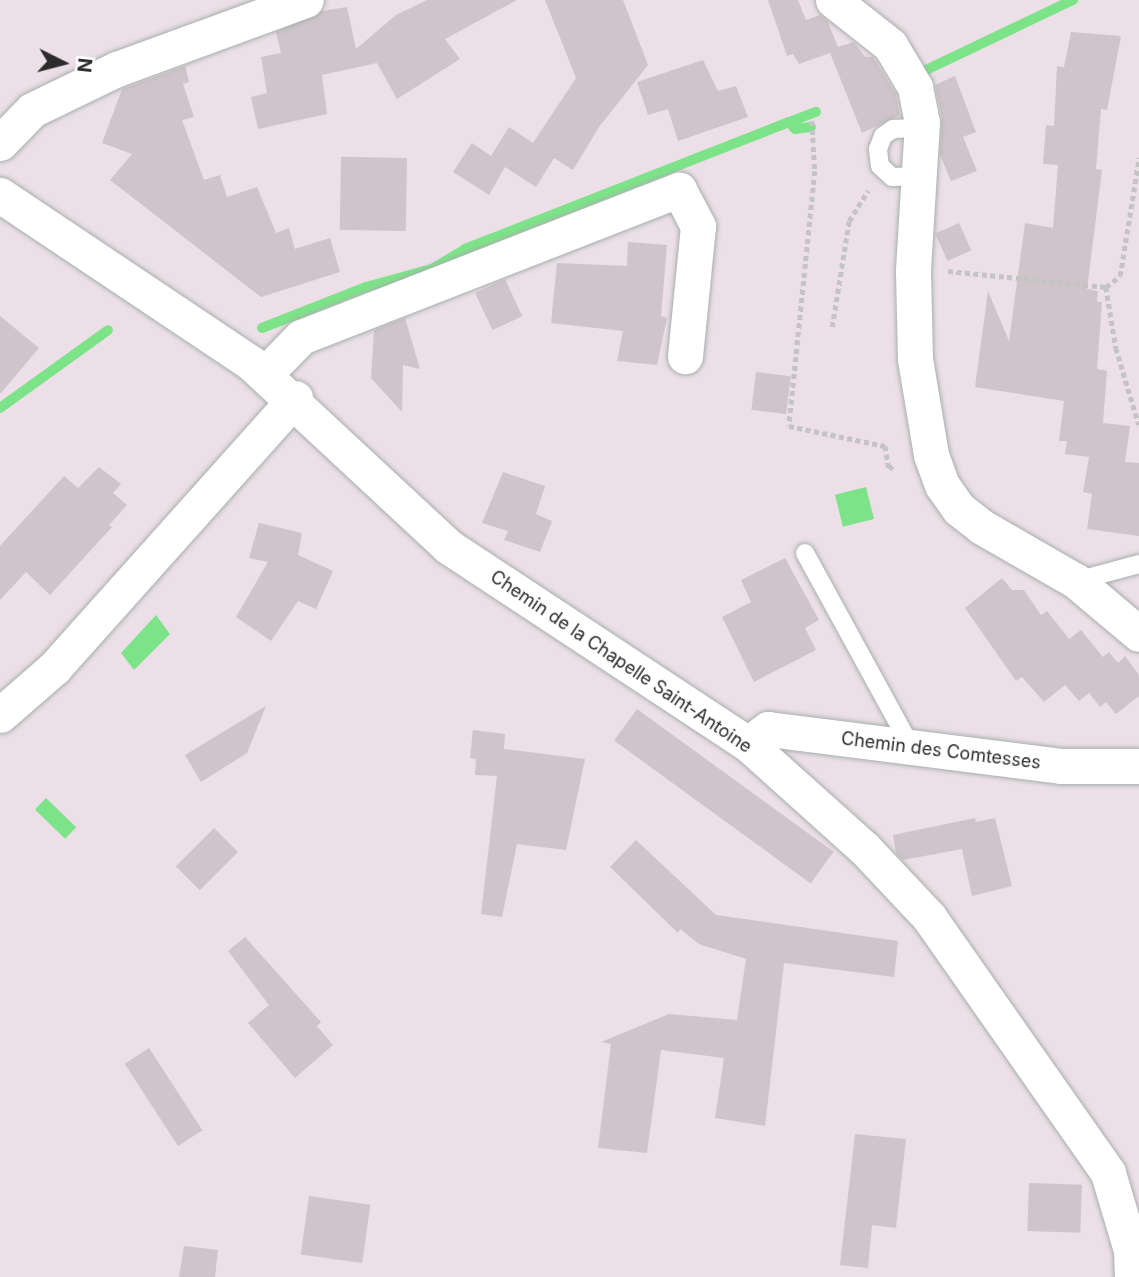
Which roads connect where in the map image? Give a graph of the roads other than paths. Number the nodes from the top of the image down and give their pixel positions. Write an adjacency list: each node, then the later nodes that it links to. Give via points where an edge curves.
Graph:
1 (306, 0): 3 (street, via 117,69 32,110)
2 (834, 0): 10 (street, via 890,45 915,87 921,137 903,175 914,280 915,359 931,455 942,485 959,509 982,527)
3 (0, 143)
4 (0, 195): 6 (street, Chemin de la Chapelle Saint-Antoine)
5 (685, 355): 6 (street, via 698,226 679,190 301,337)
6 (265, 373): 7 (street, Chemin de la Chapelle Saint-Antoine)
7 (295, 398): 12 (street, via 54,668); 13 (street, Chemin de la Chapelle Saint-Antoine, via 449,547)
8 (805, 554): 14 (lane)
9 (1139, 564): 10 (lane)
10 (1076, 581): 11 (street)
11 (1139, 634)
12 (0, 715)
13 (748, 744): 14 (street, Chemin des Comtesses, via 768,729); 16 (street, Chemin de la Chapelle Saint-Antoine, via 865,849 929,917 1108,1173)
14 (911, 747): 15 (street, Chemin des Comtesses, via 1061,766)
15 (1139, 766)
16 (1134, 1252)

